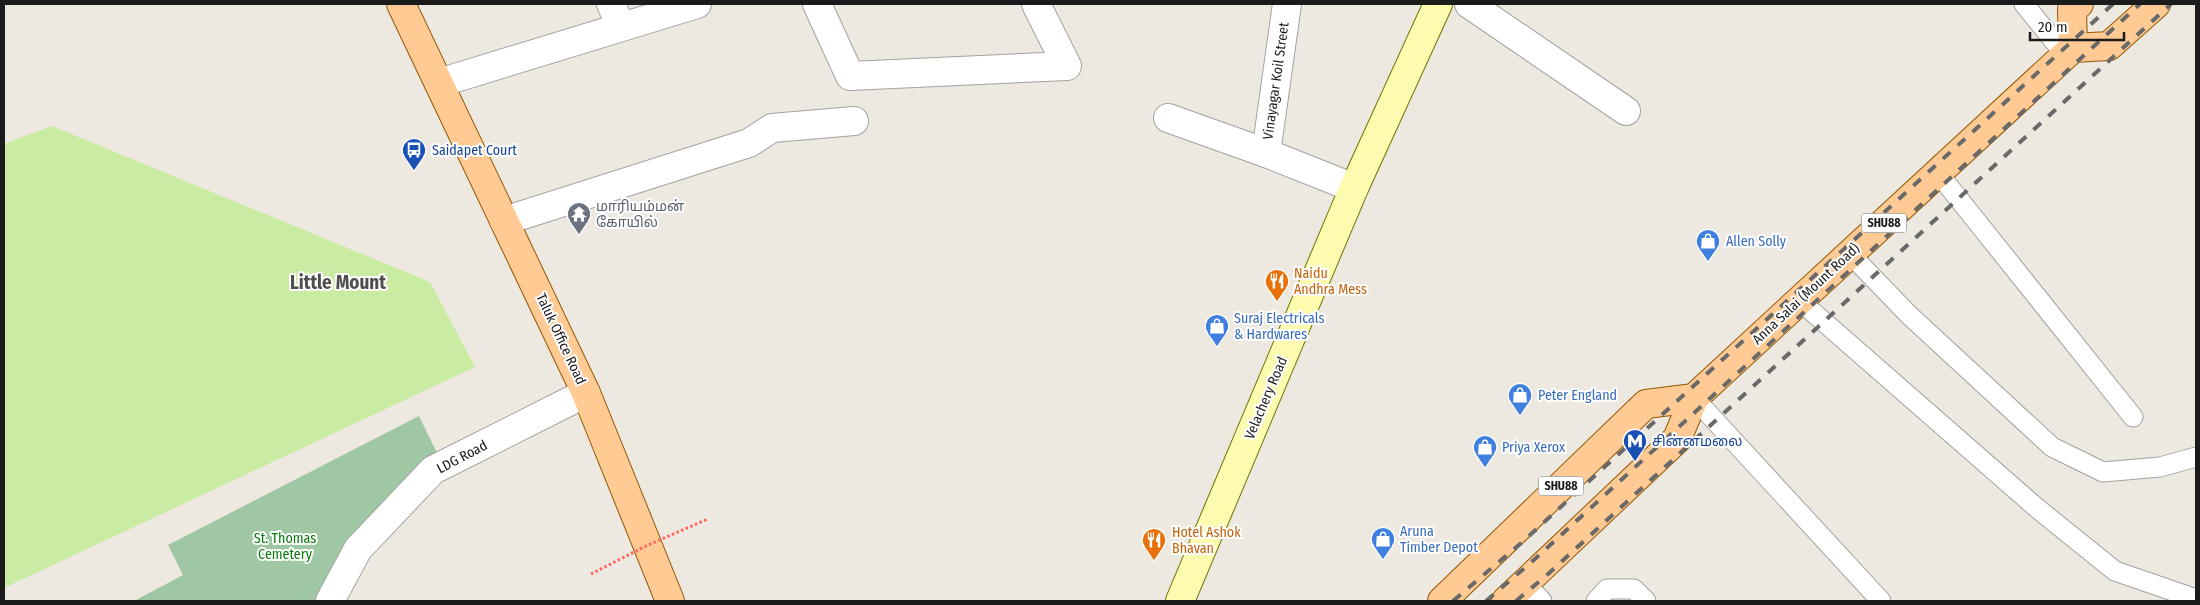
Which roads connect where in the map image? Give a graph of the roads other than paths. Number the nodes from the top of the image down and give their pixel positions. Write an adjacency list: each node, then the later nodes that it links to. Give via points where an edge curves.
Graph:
1 (401, 4): 13 (main road, Taluk Office Road)
2 (698, 4): 11 (street)
3 (817, 4): 4 (street, via 850,76 1067,66)
4 (1036, 4)
5 (1287, 4): 17 (street, Vinayagar Koil Street)
6 (1438, 4): 19 (main road, Velachery Road)
7 (1469, 4): 14 (street)
8 (2024, 4): 12 (lane)
9 (2079, 4): 12 (main road, via 2072,9)
10 (2156, 4): 12 (main road, via 2109,46)
11 (616, 15): 13 (street)
12 (2070, 52): 18 (main road, Anna Salai (Mount Road) / SHU88)
13 (439, 83): 20 (main road, Taluk Office Road)
14 (1626, 111)
15 (1168, 118): 17 (street)
16 (854, 121): 20 (street, via 772,128 749,143)
17 (1266, 153): 19 (street, Vinayagar Koil Street)
18 (1938, 173): 21 (main road, Anna Salai (Mount Road) / SHU88); 25 (lane)
19 (1354, 188): 31 (main road, Velachery Road)
20 (504, 221): 23 (main road, Taluk Office Road)
21 (1850, 254): 22 (main road, Anna Salai (Mount Road) / SHU88); 26 (lane, via 1909,315 2052,447 2103,472 2160,468)
22 (1800, 301): 24 (main road, Anna Salai (Mount Road) / SHU88); 28 (lane, via 2038,509 2115,571)
23 (586, 393): 29 (street, LDG Road, via 433,470 358,549); 30 (main road, Taluk Office Road)
24 (1694, 398): 27 (main road, Anna Salai (Mount Road) / SHU88, via 1676,439); 32 (main road, SHU88, via 1646,404); 36 (lane)
25 (2133, 417)
26 (2196, 457)
27 (1534, 592): 33 (main road, Anna Salai (Mount Road) / SHU88)
28 (2196, 599)
29 (330, 601)
30 (670, 601)
31 (1180, 601)
32 (1442, 601)
33 (1506, 601)
34 (1596, 601): 35 (lane, via 1607,589 1634,589)
35 (1646, 601)
36 (1881, 601)

